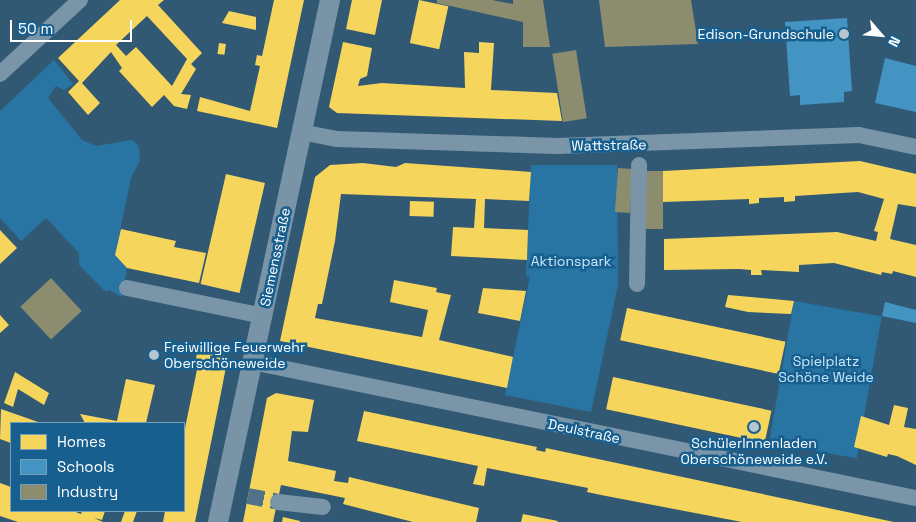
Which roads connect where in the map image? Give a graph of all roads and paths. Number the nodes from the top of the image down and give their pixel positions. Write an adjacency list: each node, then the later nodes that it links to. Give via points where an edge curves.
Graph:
1 (80, 0): 3 (street)
2 (330, 0): 4 (main road, Siemensstraße)
3 (0, 74)
4 (302, 132): 5 (street, Wattstraße, via 337,139 558,146 858,135); 9 (main road, Siemensstraße)
5 (916, 148)
6 (639, 165): 7 (street)
7 (637, 284)
8 (127, 288): 9 (street)
9 (263, 316): 10 (main road, Siemensstraße)
10 (252, 362): 11 (street, Deulstraße); 14 (main road, Siemensstraße)
11 (916, 498)
12 (278, 502): 13 (street)
13 (324, 507)
14 (220, 520)

